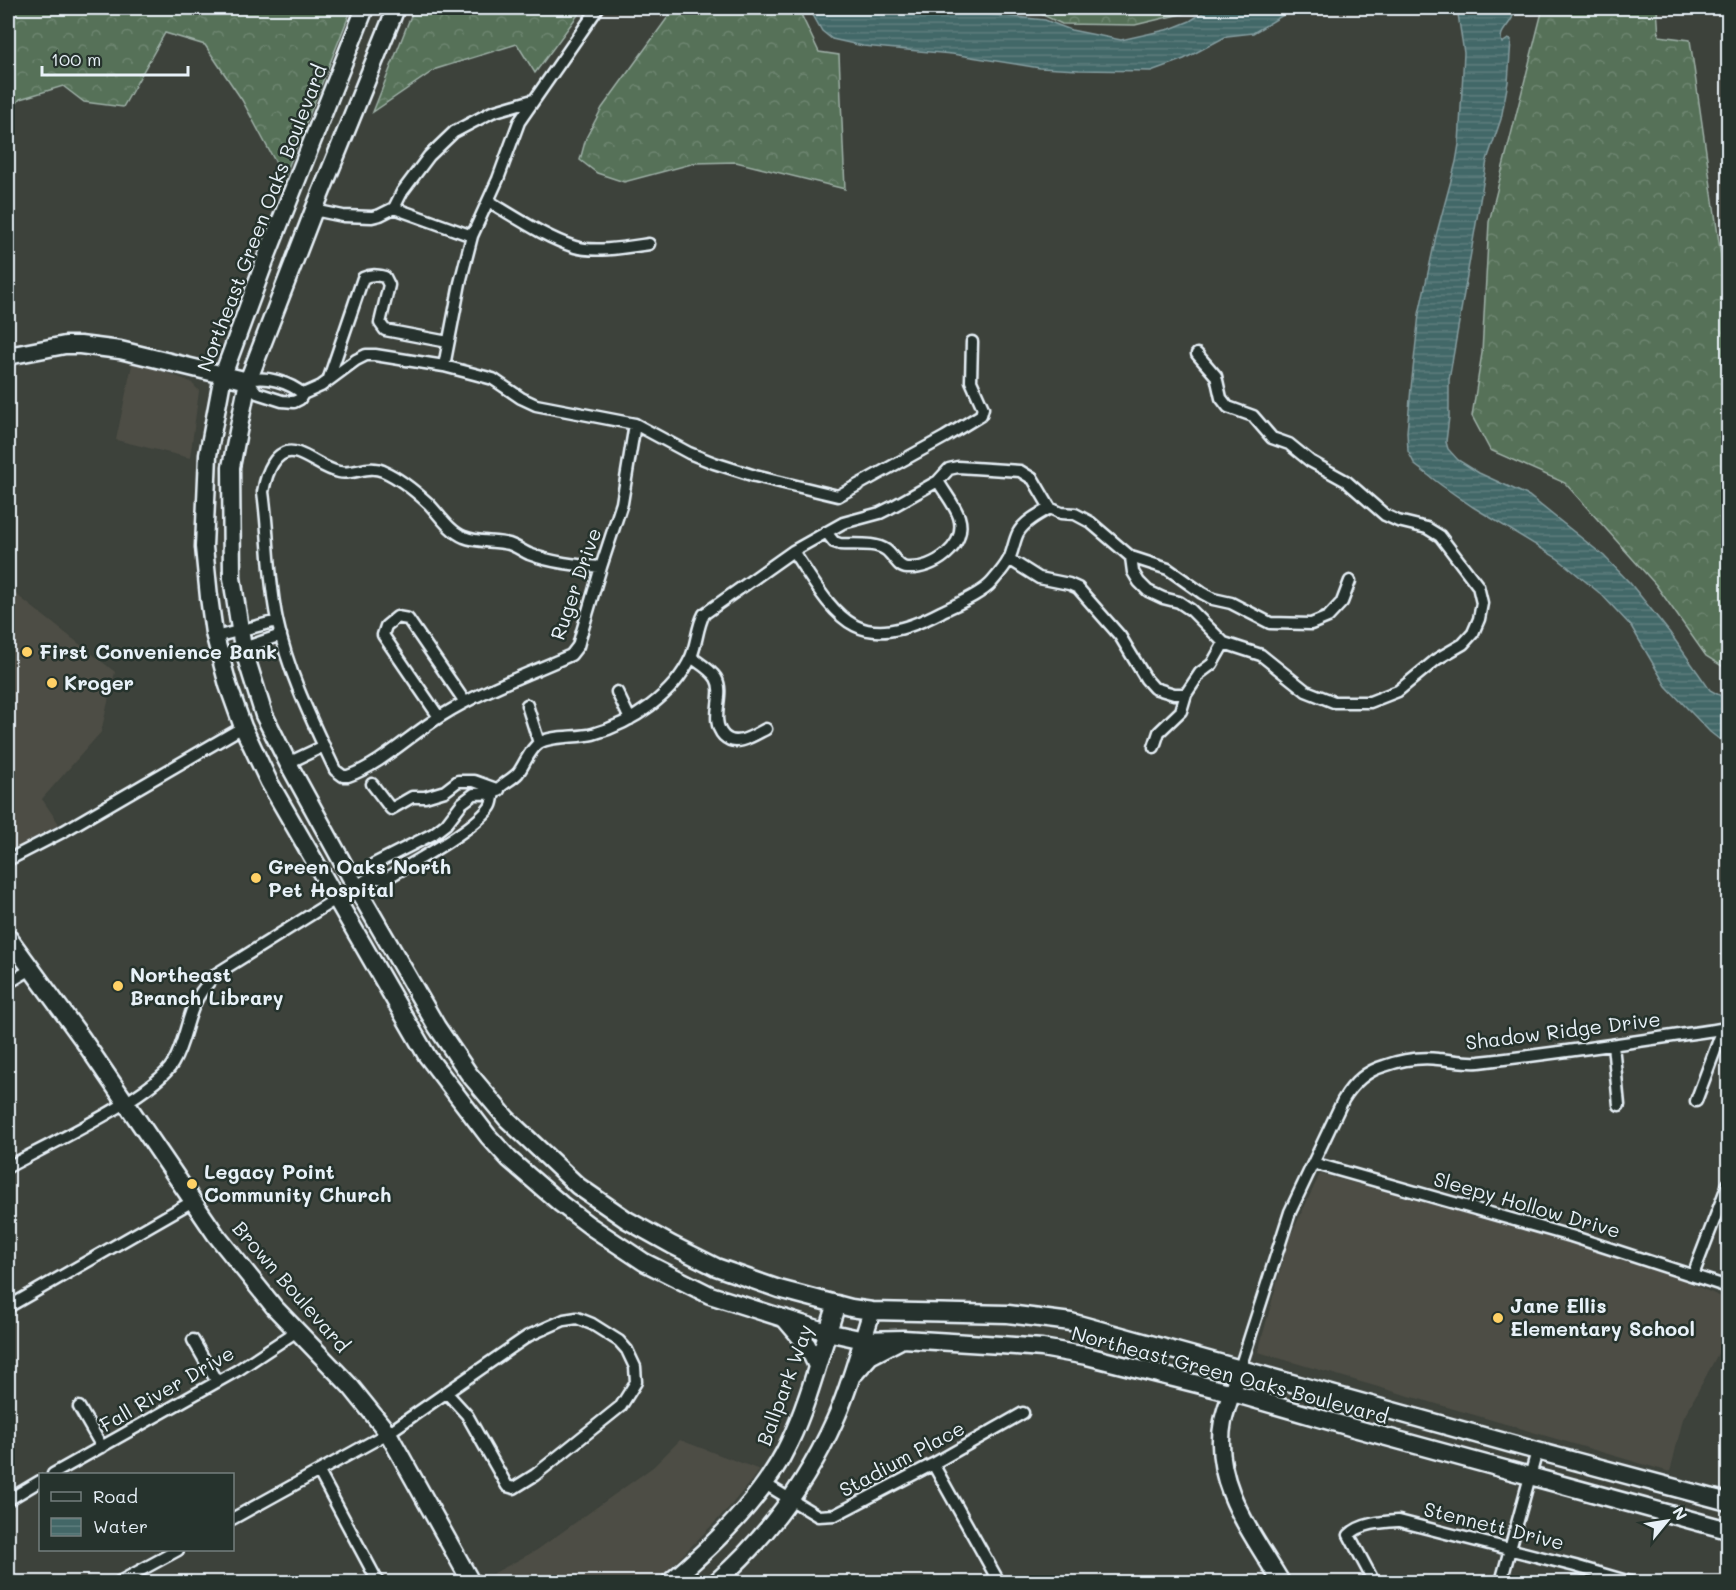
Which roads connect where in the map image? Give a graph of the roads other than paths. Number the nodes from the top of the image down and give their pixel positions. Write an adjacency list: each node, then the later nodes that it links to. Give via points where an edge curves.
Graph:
1 (365, 8): 15 (main road, Northeast Green Oaks Boulevard)
2 (396, 8): 7 (main road, Northeast Green Oaks Boulevard)
3 (598, 8): 4 (street)
4 (533, 100): 5 (street, via 519,122); 6 (street, via 492,112 454,132 429,156)
5 (488, 201): 8 (street); 9 (street, via 576,247)
6 (394, 208): 7 (street, via 372,217); 8 (street)
7 (314, 210): 17 (main road, Northeast Green Oaks Boulevard)
8 (472, 236): 10 (street)
9 (650, 244)
10 (448, 342): 14 (street); 16 (street, via 385,330 380,323 389,285 385,277 367,276 363,278)
11 (972, 342): 19 (street, via 971,381 983,408 981,415 838,496 714,463)
12 (1197, 354): 32 (street, via 1216,376 1221,398 1228,407 1253,416 1272,438 1339,476 1385,515 1440,536 1473,578 1482,603 1473,633 1463,644 1398,690 1370,702 1334,702 1318,696 1261,655)
13 (8, 356): 15 (main road, via 80,345 120,350)
14 (444, 366): 16 (street, via 366,355); 19 (street, via 493,379 536,405)
15 (223, 375): 17 (main road); 31 (main road, Northeast Green Oaks Boulevard, via 208,455 204,521)
16 (328, 380): 18 (street)
17 (248, 381): 18 (street, via 256,377 269,380 294,386); 18 (street, via 257,393 282,401 294,402); 29 (main road, Northeast Green Oaks Boulevard, via 231,467 232,578)
18 (303, 394)
19 (635, 424): 26 (street, Ruger Drive, via 622,502)
20 (938, 481): 21 (street, via 944,473 958,467 1020,471 1033,478); 22 (street, via 880,513); 22 (street, via 960,523 949,553 936,562 902,567 884,549 840,544)
21 (1050, 508): 24 (street, via 1090,522); 25 (street, via 1018,532)
22 (826, 532): 23 (street)
23 (793, 551): 25 (street, via 832,609 851,625 880,632 928,619 965,600 991,584); 35 (street, via 704,614)
24 (1131, 557): 27 (street, via 1168,569 1213,599 1232,603 1270,623 1311,624 1328,617 1342,602); 32 (street, via 1133,572 1148,591 1191,610)
25 (1009, 559): 37 (street, via 1039,578 1078,588 1120,636 1154,688)
26 (601, 567): 28 (street, via 550,561 510,544 466,538 410,488 383,470 338,472 296,452 281,454 271,466 263,492); 38 (street, Ruger Drive, via 578,646 571,655)
27 (1350, 581)
28 (277, 621): 29 (street); 30 (street)
29 (240, 630): 31 (street); 33 (main road, Northeast Green Oaks Boulevard)
30 (281, 635): 33 (street); 45 (street, via 295,683)
31 (215, 637): 34 (main road, Northeast Green Oaks Boulevard)
32 (1224, 643): 37 (street)
33 (243, 648): 34 (street); 47 (main road, Northeast Green Oaks Boulevard, via 264,715)
34 (220, 656): 42 (main road, Northeast Green Oaks Boulevard)
35 (691, 657): 41 (street, via 656,701); 43 (street, via 715,677 720,688 717,721 725,737 738,741)
36 (617, 692): 41 (street)
37 (1186, 694): 46 (street, via 1181,711 1160,732)
38 (465, 702): 40 (street, Ruger Drive); 40 (street, via 408,619 397,617 386,626 383,635)
39 (527, 705): 44 (street)
40 (440, 717): 45 (street, Ruger Drive, via 348,776 339,773)
41 (630, 719): 44 (street, via 590,735)
42 (243, 727): 50 (street); 53 (main road, Northeast Green Oaks Boulevard, via 269,782)
43 (766, 729)
44 (539, 743): 49 (street, via 517,773)
45 (324, 746): 47 (street)
46 (1154, 747)
47 (288, 763): 52 (main road, Northeast Green Oaks Boulevard)
48 (372, 784): 49 (street, via 391,809 412,797 445,791 458,781 474,781)
49 (496, 791): 51 (street, via 491,806 474,823 385,879); 51 (street, via 474,794 433,834 374,864)
50 (8, 861)
51 (372, 876): 52 (street)
52 (356, 887): 53 (street); 68 (main road, Northeast Green Oaks Boulevard, via 437,1027 469,1074 507,1119 578,1186 627,1220 716,1267)
53 (336, 899): 60 (street, via 216,974 195,1002 173,1065); 71 (main road, Northeast Green Oaks Boulevard, via 427,1056 509,1159 561,1204 644,1262 710,1295)
54 (8, 937): 55 (main road, Brown Boulevard)
55 (33, 968): 56 (street); 60 (main road, Brown Boulevard)
56 (8, 983)
57 (1725, 1028): 58 (street, Shadow Ridge Drive); 59 (street)
58 (1613, 1045): 61 (street); 62 (street, Shadow Ridge Drive, via 1469,1063 1436,1058 1382,1066 1350,1088)
59 (1696, 1101)
60 (125, 1103): 63 (street); 65 (main road, Brown Boulevard)
61 (1619, 1105)
62 (1313, 1163): 66 (street, Sleepy Hollow Drive); 78 (street, Shadow Ridge Drive, via 1290,1212)
63 (8, 1167)
64 (1728, 1184): 66 (street)
65 (193, 1201): 69 (street); 72 (main road, Brown Boulevard, via 243,1269)
66 (1693, 1275): 67 (street, Sleepy Hollow Drive)
67 (1728, 1287)
68 (837, 1304): 70 (main road, Northeast Green Oaks Boulevard); 73 (main road, Ballpark Way)
69 (8, 1307)
70 (872, 1311): 76 (main road); 78 (main road, Northeast Green Oaks Boulevard, via 1049,1318)
71 (784, 1317): 73 (main road, Northeast Green Oaks Boulevard); 77 (main road, via 807,1345)
72 (297, 1331): 80 (street, Fall River Drive); 85 (main road, Brown Boulevard, via 351,1387)
73 (827, 1332): 76 (main road, Northeast Green Oaks Boulevard); 77 (main road, Ballpark Way)
74 (903, 1339): 76 (main road, Northeast Green Oaks Boulevard); 79 (main road, via 870,1356); 82 (main road, Northeast Green Oaks Boulevard, via 1076,1354)
75 (194, 1340): 80 (street)
76 (864, 1340): 79 (main road)
77 (817, 1366): 93 (main road, Ballpark Way, via 797,1425)
78 (1240, 1368): 82 (main road); 87 (main road, Northeast Green Oaks Boulevard)
79 (852, 1376): 95 (main road, via 831,1429)
80 (217, 1382): 86 (street, Fall River Drive)
81 (447, 1392): 81 (street, via 467,1415 507,1486 514,1488 621,1406 636,1376 632,1359 619,1341 577,1318 528,1336); 85 (street)
82 (1233, 1393): 91 (main road, Northeast Green Oaks Boulevard); 107 (main road, via 1221,1437 1226,1483)
83 (79, 1407): 86 (street)
84 (1023, 1413): 88 (street, Stadium Place)
85 (388, 1433): 89 (street); 103 (main road, Brown Boulevard)
86 (102, 1447): 90 (street, Fall River Drive)
87 (1537, 1451): 91 (street); 96 (main road, Northeast Green Oaks Boulevard)
88 (933, 1464): 95 (street, Stadium Place, via 835,1515 818,1516); 106 (street)
89 (319, 1472): 97 (street); 102 (street)
90 (55, 1473)
91 (1530, 1476): 98 (main road, Northeast Green Oaks Boulevard); 99 (street)
92 (39, 1482): 94 (street)
93 (765, 1485): 95 (street, Stadium Place); 104 (main road, Ballpark Way)
94 (8, 1500)
95 (791, 1500): 105 (main road, via 765,1535)
96 (1728, 1502)
97 (234, 1519)
98 (1728, 1530)
99 (1510, 1549): 108 (street, Stennett Drive, via 1399,1521 1378,1522 1349,1535); 109 (street); 110 (street, Stennett Drive)
100 (176, 1551): 101 (street)
101 (118, 1582)
102 (378, 1582)
103 (471, 1582)
104 (670, 1582)
105 (716, 1582)
106 (999, 1582)
107 (1281, 1582)
108 (1374, 1582)
109 (1501, 1582)
110 (1630, 1582)

